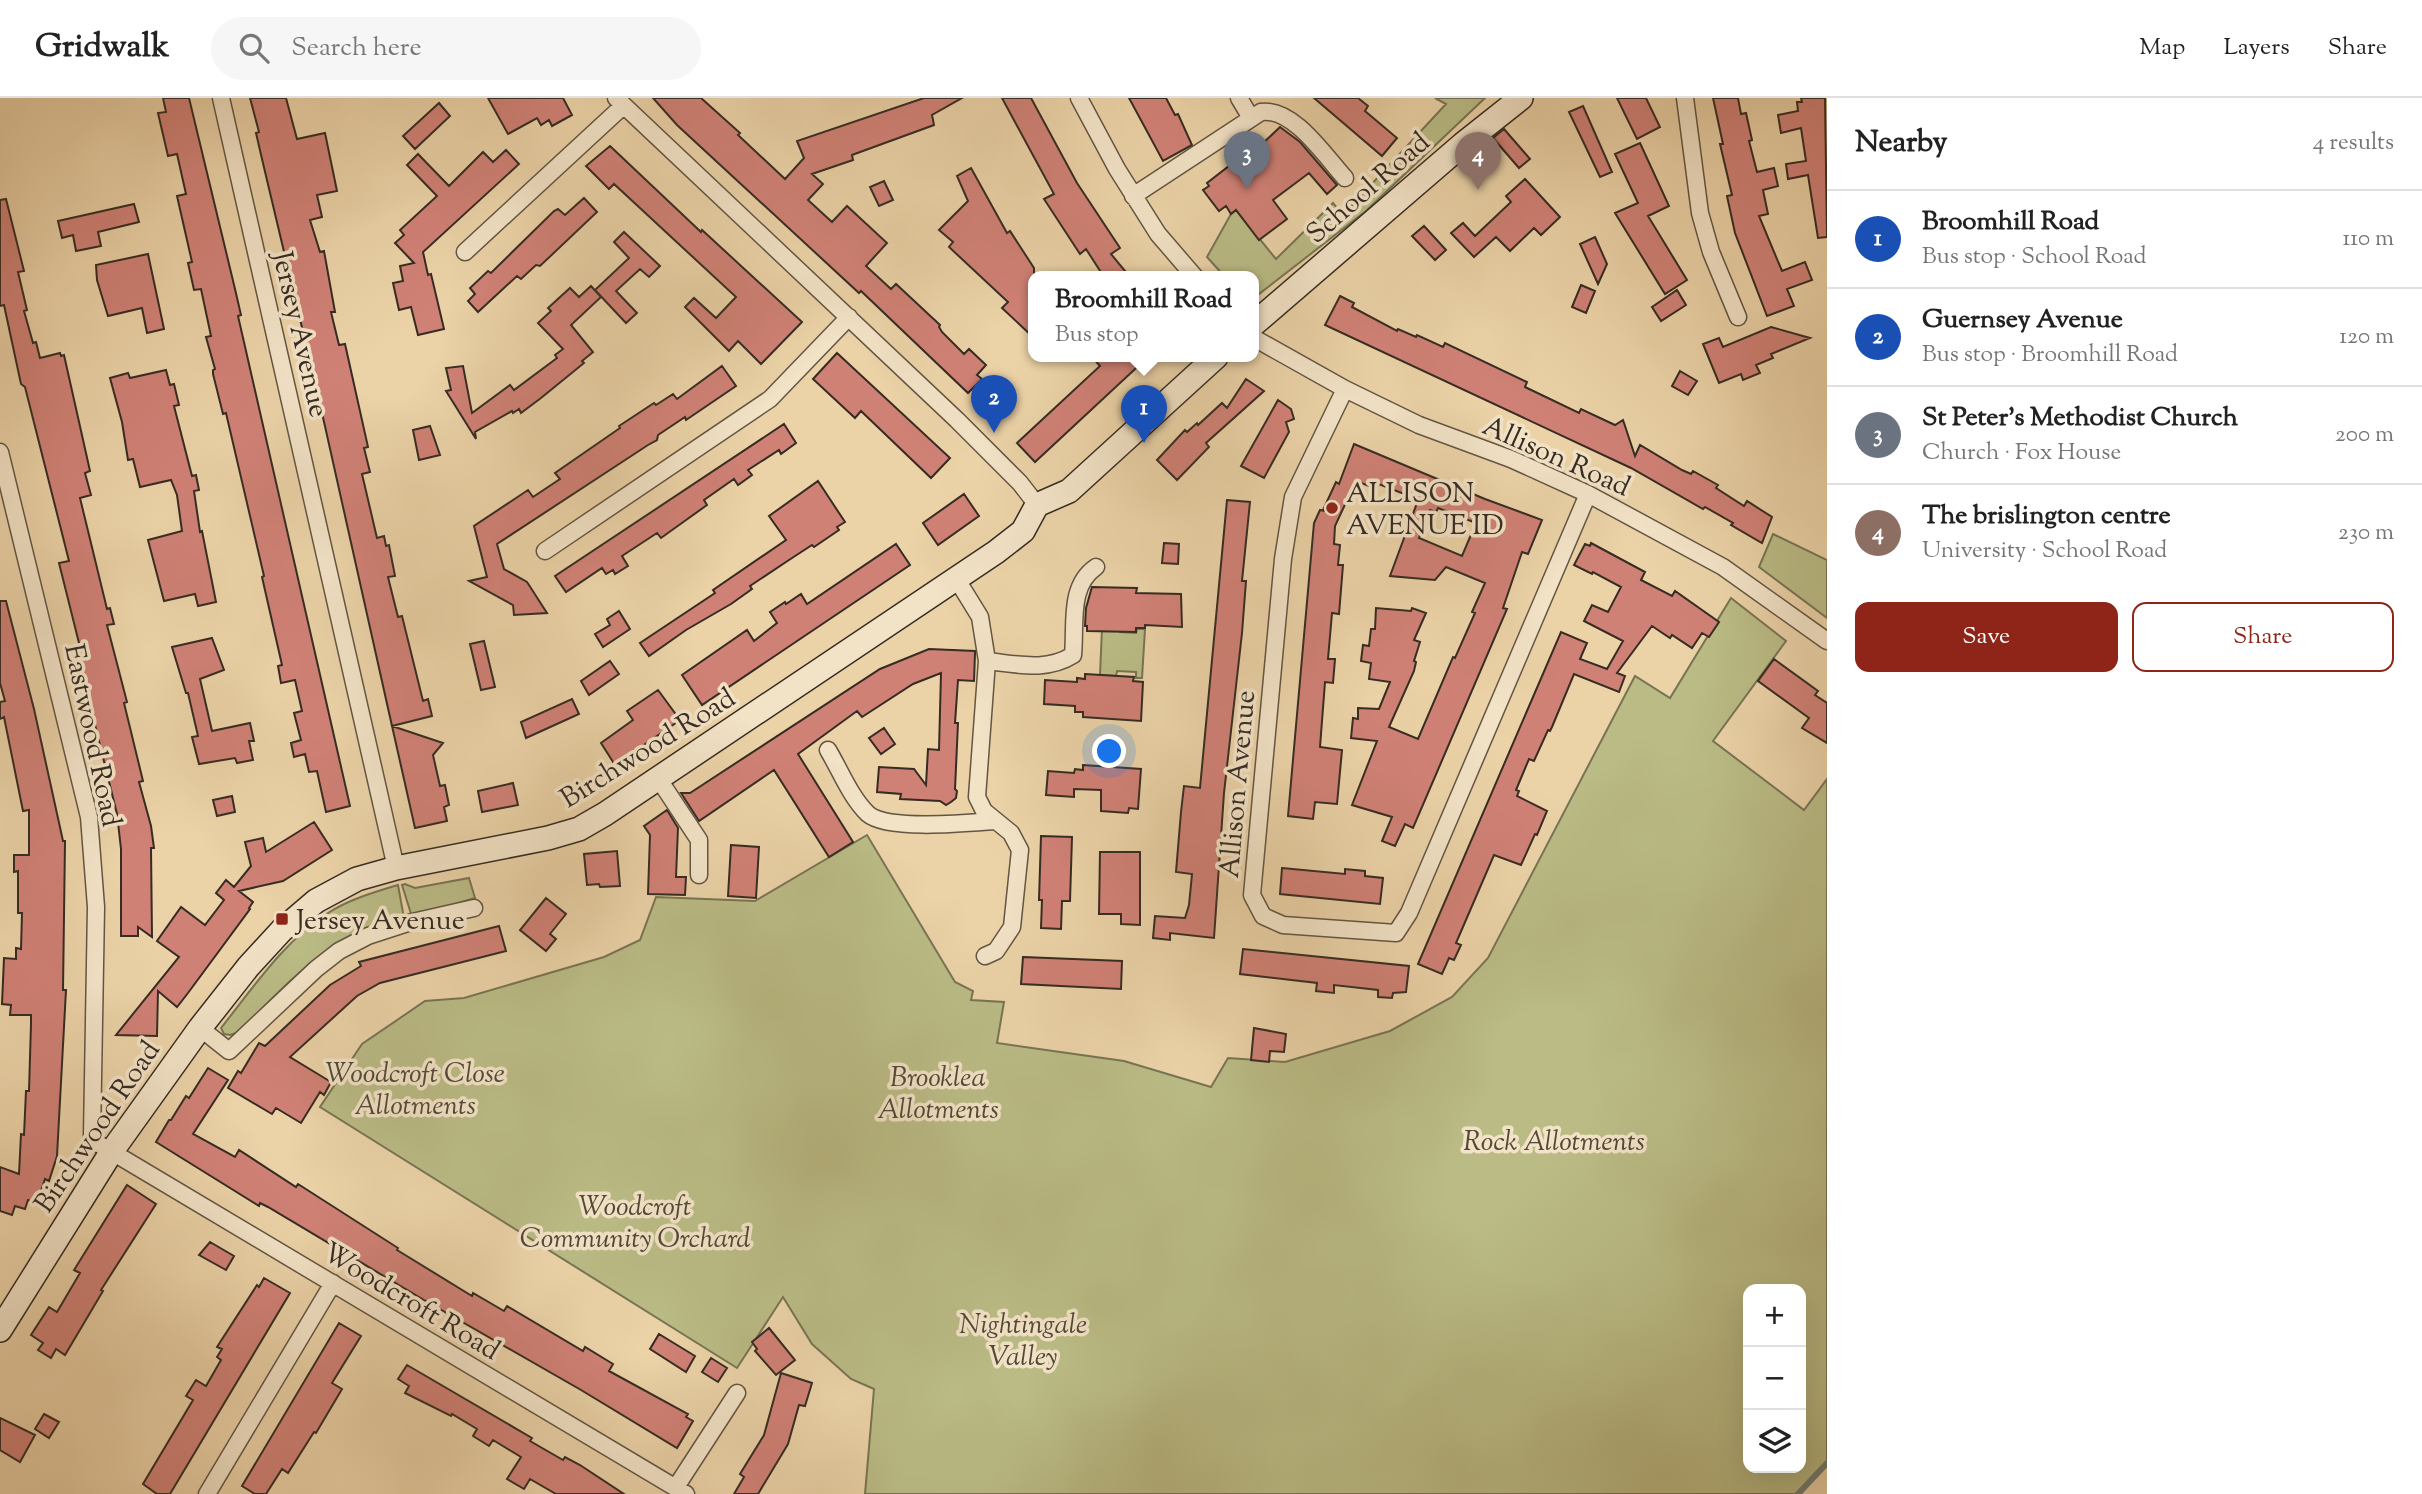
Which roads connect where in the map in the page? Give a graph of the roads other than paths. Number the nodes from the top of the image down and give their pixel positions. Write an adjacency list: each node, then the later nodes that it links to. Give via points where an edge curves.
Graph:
1 (221, 98): 29 (street, Jersey Avenue)
2 (1079, 98): 9 (street)
3 (1239, 98): 7 (street)
4 (1521, 98): 14 (street, School Road)
5 (1685, 98): 13 (street, via 1700,213)
6 (619, 102): 10 (street); 12 (street)
7 (1251, 118): 8 (street, via 1270,110 1284,115); 9 (street)
8 (1345, 178)
9 (1133, 196): 11 (street)
10 (466, 252)
11 (1190, 271)
12 (849, 317): 20 (street, via 1020,483); 21 (street, via 769,399)
13 (1738, 317)
14 (1259, 320)
15 (1259, 341): 17 (street, Allison Road)
16 (1211, 362): 20 (street, via 1069,491)
17 (1345, 389): 19 (street, Allison Road, via 1419,425); 19 (street, Allison Avenue, via 1293,498 1283,559 1252,895 1263,916 1283,925 1395,933 1409,913)
18 (0, 452): 34 (street, Eastwood Road, via 89,817 96,906 92,1136)
19 (1588, 494): 24 (street, Allison Road, via 1723,567)
20 (1037, 505): 23 (street, Birchwood Road, via 1023,531)
21 (545, 551)
22 (1096, 567): 25 (street, via 1086,574 1076,595 1073,655 1059,663 1033,666)
23 (956, 578): 25 (street, via 980,617); 27 (street, Birchwood Road)
24 (1827, 641)
25 (987, 661): 28 (street, via 977,797)
26 (828, 750): 28 (street, via 862,806 881,822)
27 (658, 778): 29 (street, Birchwood Road, via 579,830); 30 (street, via 699,840)
28 (995, 821): 32 (street, via 1011,833 1020,850 1020,864 1012,927 996,951)
29 (397, 868): 33 (street, Birchwood Road, via 357,879 316,901 248,967)
30 (699, 874)
31 (474, 908): 33 (street, Birchwood Road, via 408,923 339,951 229,1051)
32 (985, 956)
33 (200, 1028): 34 (street, Birchwood Road)
34 (111, 1150): 35 (street, Woodcroft Road); 36 (street, Birchwood Road)
35 (333, 1283): 38 (street, Woodcroft Road); 39 (street)
36 (0, 1330)
37 (737, 1392): 38 (street)
38 (681, 1490)
39 (207, 1494)

